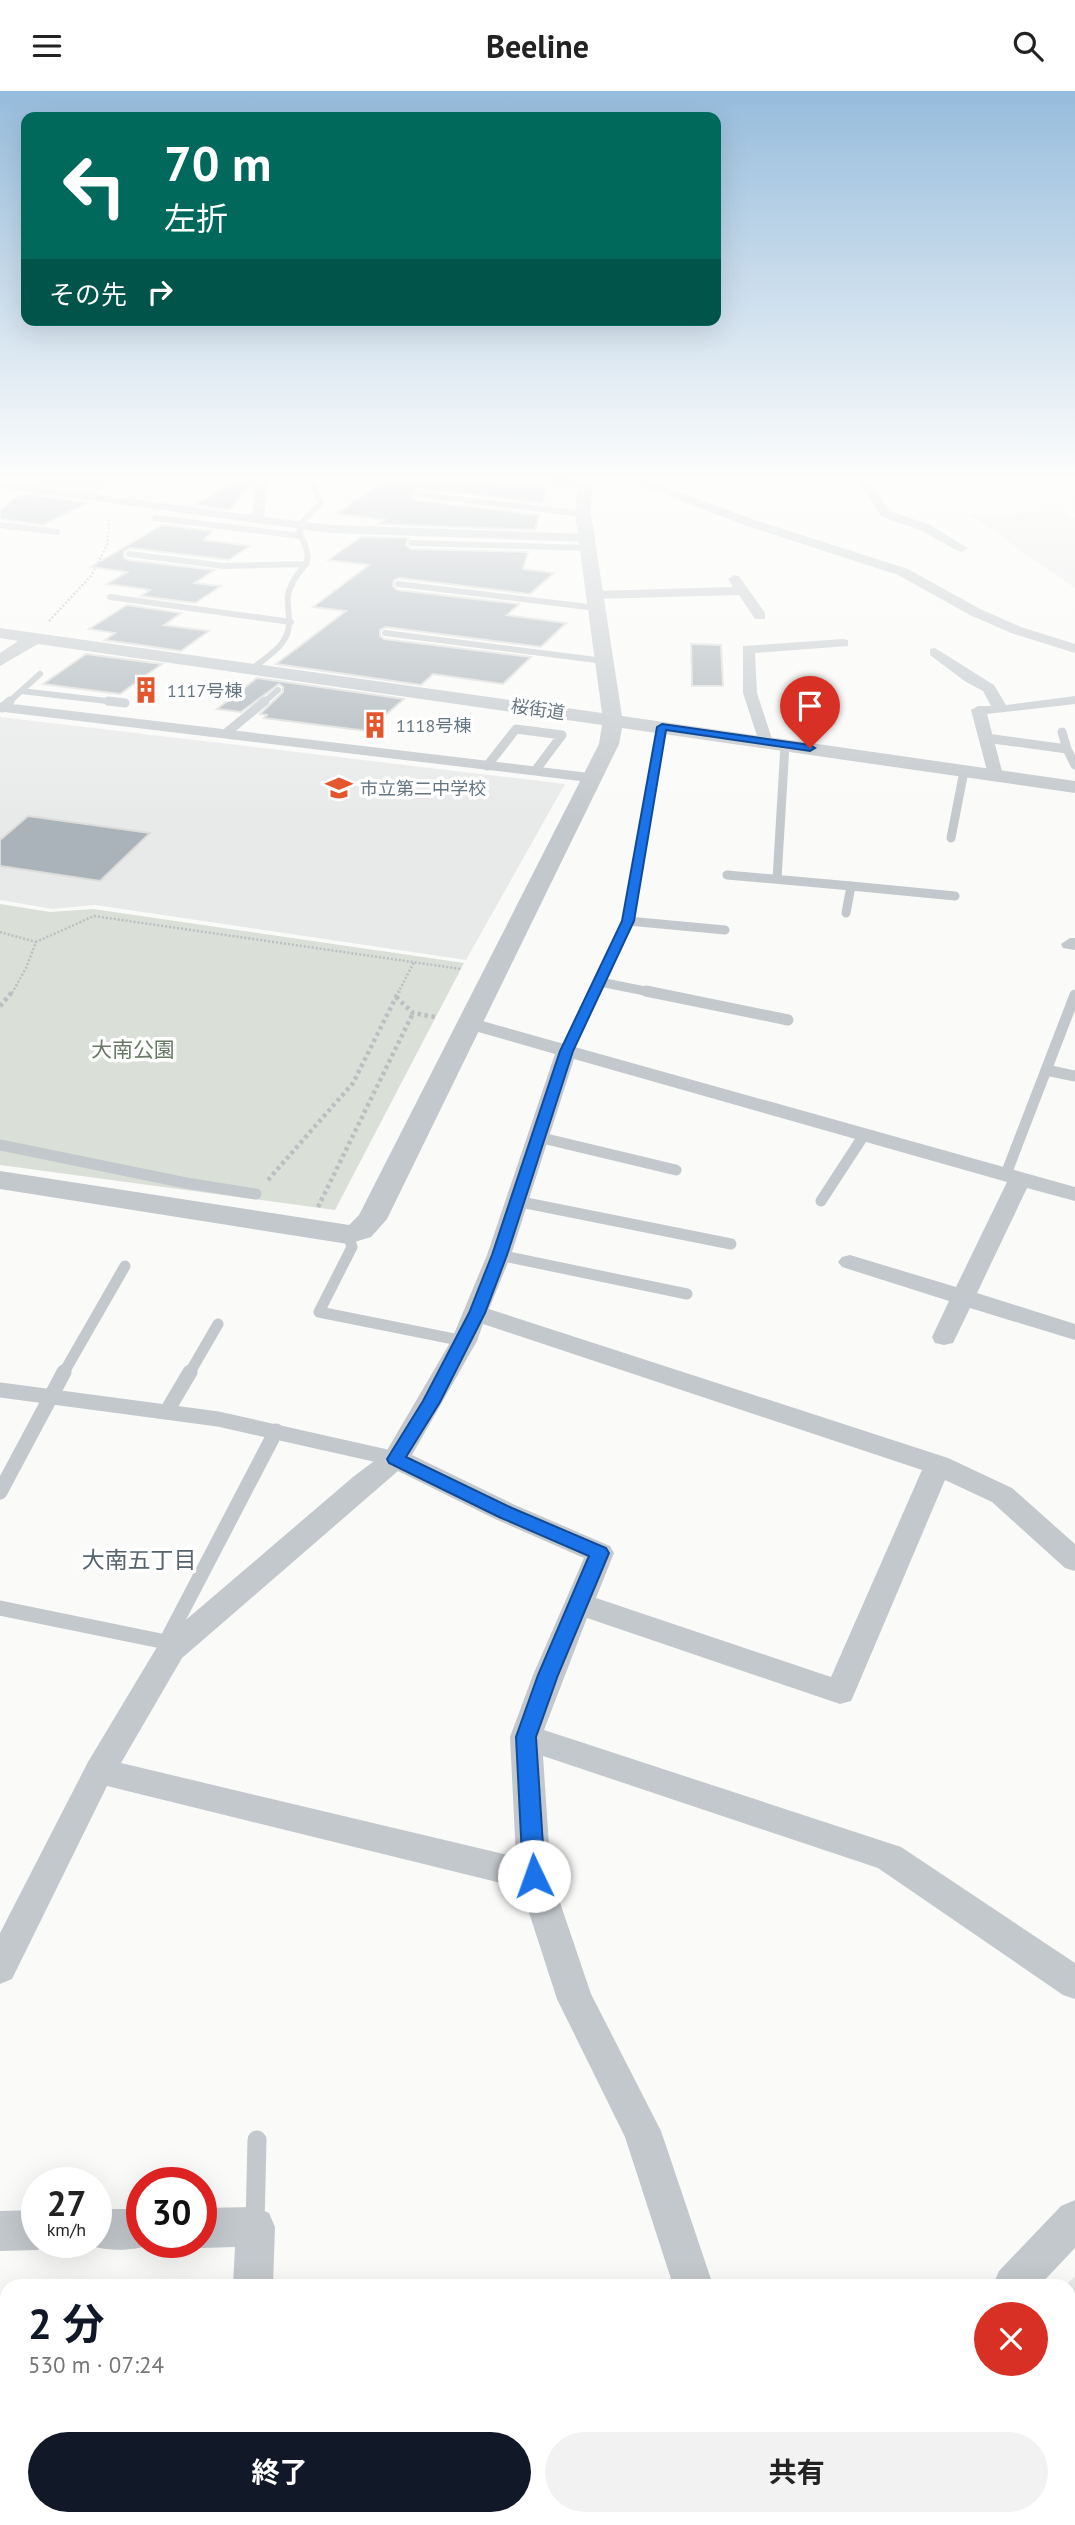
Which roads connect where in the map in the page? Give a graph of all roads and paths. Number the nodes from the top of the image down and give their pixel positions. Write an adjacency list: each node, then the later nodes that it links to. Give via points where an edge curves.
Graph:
1 (73, 594): 14 (path)
2 (288, 594): 11 (lane)
3 (510, 594): 9 (lane)
4 (595, 594): 9 (street)
5 (703, 594): 9 (street)
6 (743, 594): 10 (street)
7 (943, 594): 16 (street, via 1045,642)
8 (110, 597): 11 (lane)
9 (596, 601): 19 (street)
10 (760, 616)
11 (291, 622): 20 (lane, via 284,644)
12 (0, 633): 14 (street, 桜街道)
13 (385, 633): 19 (lane)
14 (35, 638): 18 (street); 20 (street, 桜街道)
15 (843, 643): 33 (street, via 748,649 750,693)
16 (1075, 649)
17 (935, 652): 27 (street, via 989,688)
18 (1, 659)
19 (604, 661): 28 (street)
20 (252, 669): 28 (street, 桜街道)
21 (40, 674): 23 (lane)
22 (278, 690): 31 (lane)
23 (21, 691): 25 (lane); 26 (lane)
24 (1075, 700): 27 (street)
25 (125, 703)
26 (1, 707): 31 (lane)
27 (1001, 710): 32 (street, via 978,710)
28 (613, 720): 29 (street, 桜街道); 40 (street)
29 (662, 727): 33 (street, 桜街道); 48 (lane)
30 (1062, 732): 34 (lane)
31 (225, 734): 36 (lane)
32 (986, 738): 34 (lane); 39 (street)
33 (775, 743): 38 (street, 桜街道); 44 (lane)
34 (1067, 749): 35 (lane)
35 (1075, 765)
36 (487, 766): 37 (lane); 37 (lane, via 516,729 562,735)
37 (536, 771): 40 (lane)
38 (964, 771): 39 (street, 桜街道); 42 (lane)
39 (995, 775): 41 (street, 桜街道)
40 (593, 778): 61 (street)
41 (1075, 787)
42 (951, 838)
43 (727, 875): 44 (lane)
44 (776, 879): 45 (lane)
45 (851, 886): 46 (lane); 47 (lane)
46 (956, 896)
47 (846, 913)
48 (628, 921): 49 (lane); 54 (lane)
49 (725, 930)
50 (0, 932): 51 (path)
51 (36, 942): 52 (path, via 94,916); 57 (path, via 14,994)
52 (414, 963): 53 (path); 56 (path)
53 (461, 969)
54 (600, 982): 60 (lane); 62 (lane)
55 (1075, 995): 63 (lane)
56 (396, 997): 58 (path); 72 (path, via 352,1083)
57 (0, 1006)
58 (413, 1013): 59 (path); 75 (path)
59 (435, 1017)
60 (788, 1020)
61 (468, 1023): 62 (street); 76 (street, via 377,1211 366,1226)
62 (566, 1051): 65 (street); 66 (street)
63 (1046, 1070): 64 (lane); 69 (lane)
64 (1075, 1076)
65 (864, 1135): 69 (street); 74 (lane)
66 (538, 1137): 68 (lane); 73 (street)
67 (0, 1145): 72 (lane)
68 (676, 1170)
69 (1013, 1177): 71 (street); 82 (street)
70 (0, 1180): 76 (street)
71 (1075, 1193)
72 (256, 1194)
73 (516, 1201): 77 (lane); 78 (street)
74 (821, 1201)
75 (317, 1207)
76 (348, 1235): 87 (lane, via 352,1247 319,1313)
77 (731, 1244)
78 (499, 1255): 81 (lane); 83 (street)
79 (850, 1262): 82 (street)
80 (125, 1266): 89 (lane)
81 (687, 1294)
82 (965, 1297): 85 (street); 86 (street)
83 (477, 1313): 87 (street); 93 (street)
84 (218, 1324): 90 (lane)
85 (1075, 1332)
86 (944, 1337)
87 (464, 1341): 92 (street)
88 (0, 1390): 89 (lane)
89 (49, 1397): 90 (lane); 94 (lane)
90 (167, 1411): 91 (lane)
91 (276, 1431): 92 (lane); 98 (lane)
92 (396, 1459): 96 (street, via 600,1553); 98 (street)
93 (938, 1465): 95 (street, via 1002,1495); 96 (street, via 840,1692)
94 (0, 1492)
95 (1075, 1560)
96 (578, 1603): 99 (street)
97 (0, 1608): 98 (lane)
98 (169, 1646): 100 (street)
99 (526, 1737): 101 (street); 103 (street, via 889,1857)
100 (99, 1771): 101 (street); 102 (street)
101 (534, 1876): 111 (street, via 575,1999 642,2131)
102 (0, 1968)
103 (1075, 1983)
104 (257, 2140): 106 (lane)
105 (1075, 2220): 112 (street)
106 (255, 2227): 107 (street); 110 (street)
107 (217, 2228)
108 (21, 2230): 109 (street)
109 (0, 2231)
110 (253, 2279)
111 (691, 2279)
112 (1019, 2279)

